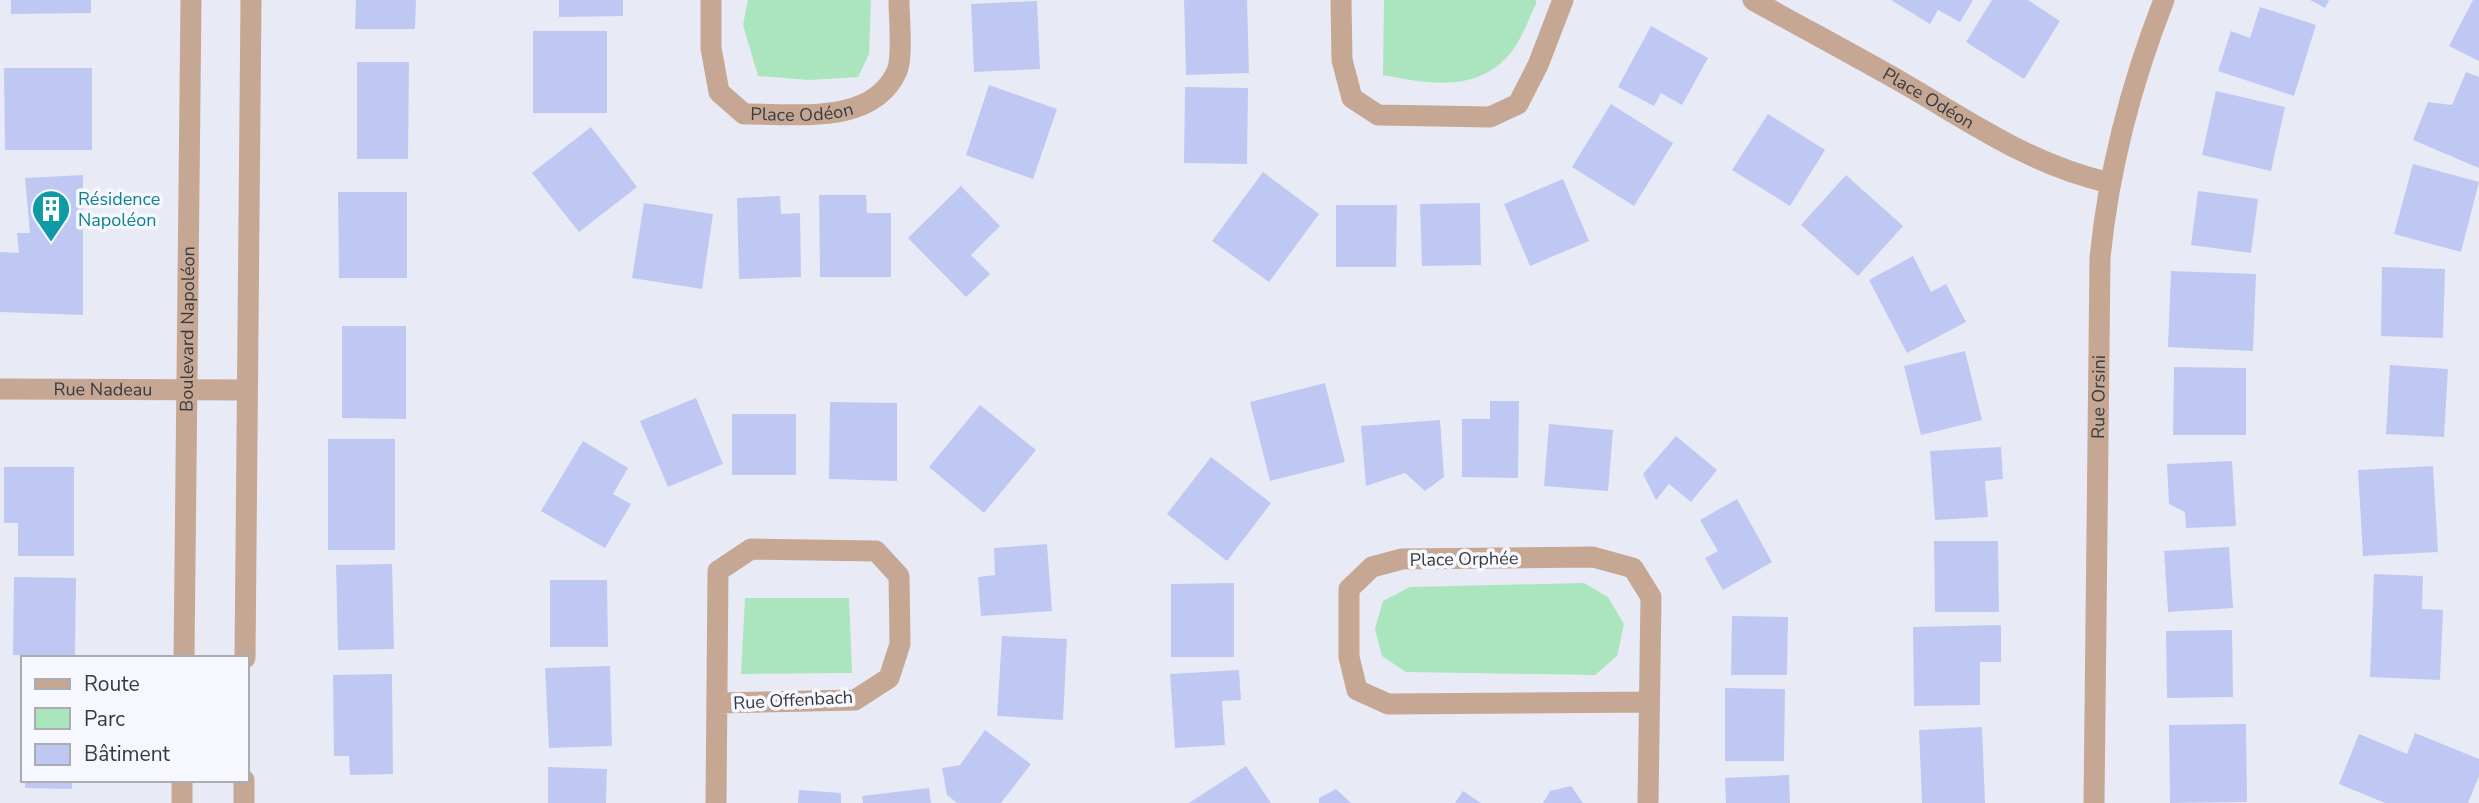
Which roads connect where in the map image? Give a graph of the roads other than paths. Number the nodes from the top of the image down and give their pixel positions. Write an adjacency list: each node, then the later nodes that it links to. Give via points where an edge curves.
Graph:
1 (191, 0): 11 (street, Boulevard Napoléon)
2 (251, 0): 12 (street)
3 (711, 0): 4 (street, Place Odéon, via 711,48 719,92 744,114 837,113 872,102 897,70)
4 (899, 0)
5 (1341, 0): 6 (street, via 1342,60 1352,98 1378,115 1490,117 1518,104)
6 (1563, 0)
7 (1754, 0): 9 (street, Place Odéon, via 1905,84 1980,132 2066,171)
8 (2164, 0): 9 (street, Rue Orsini, via 2125,111)
9 (2110, 183): 23 (street, Rue Orsini, via 2098,320)
10 (0, 389): 11 (street, Rue Nadeau)
11 (187, 390): 12 (street, Rue Nadeau); 13 (street, Boulevard Napoléon)
12 (247, 390): 14 (street)
13 (184, 656)
14 (245, 656)
15 (1648, 702): 15 (street, Place Orphée, via 1651,597 1633,568 1594,558 1402,559 1372,567 1349,589 1349,657 1357,690 1388,704); 22 (street, Place Orphée)
16 (718, 703): 16 (street, Rue Offenbach, via 718,571 751,549 876,551 899,576 900,644 889,678 855,700); 21 (street, Rue Offenbach)
17 (182, 782): 19 (street)
18 (244, 782): 20 (street)
19 (182, 803)
20 (244, 803)
21 (716, 803)
22 (1648, 803)
23 (2094, 803)

